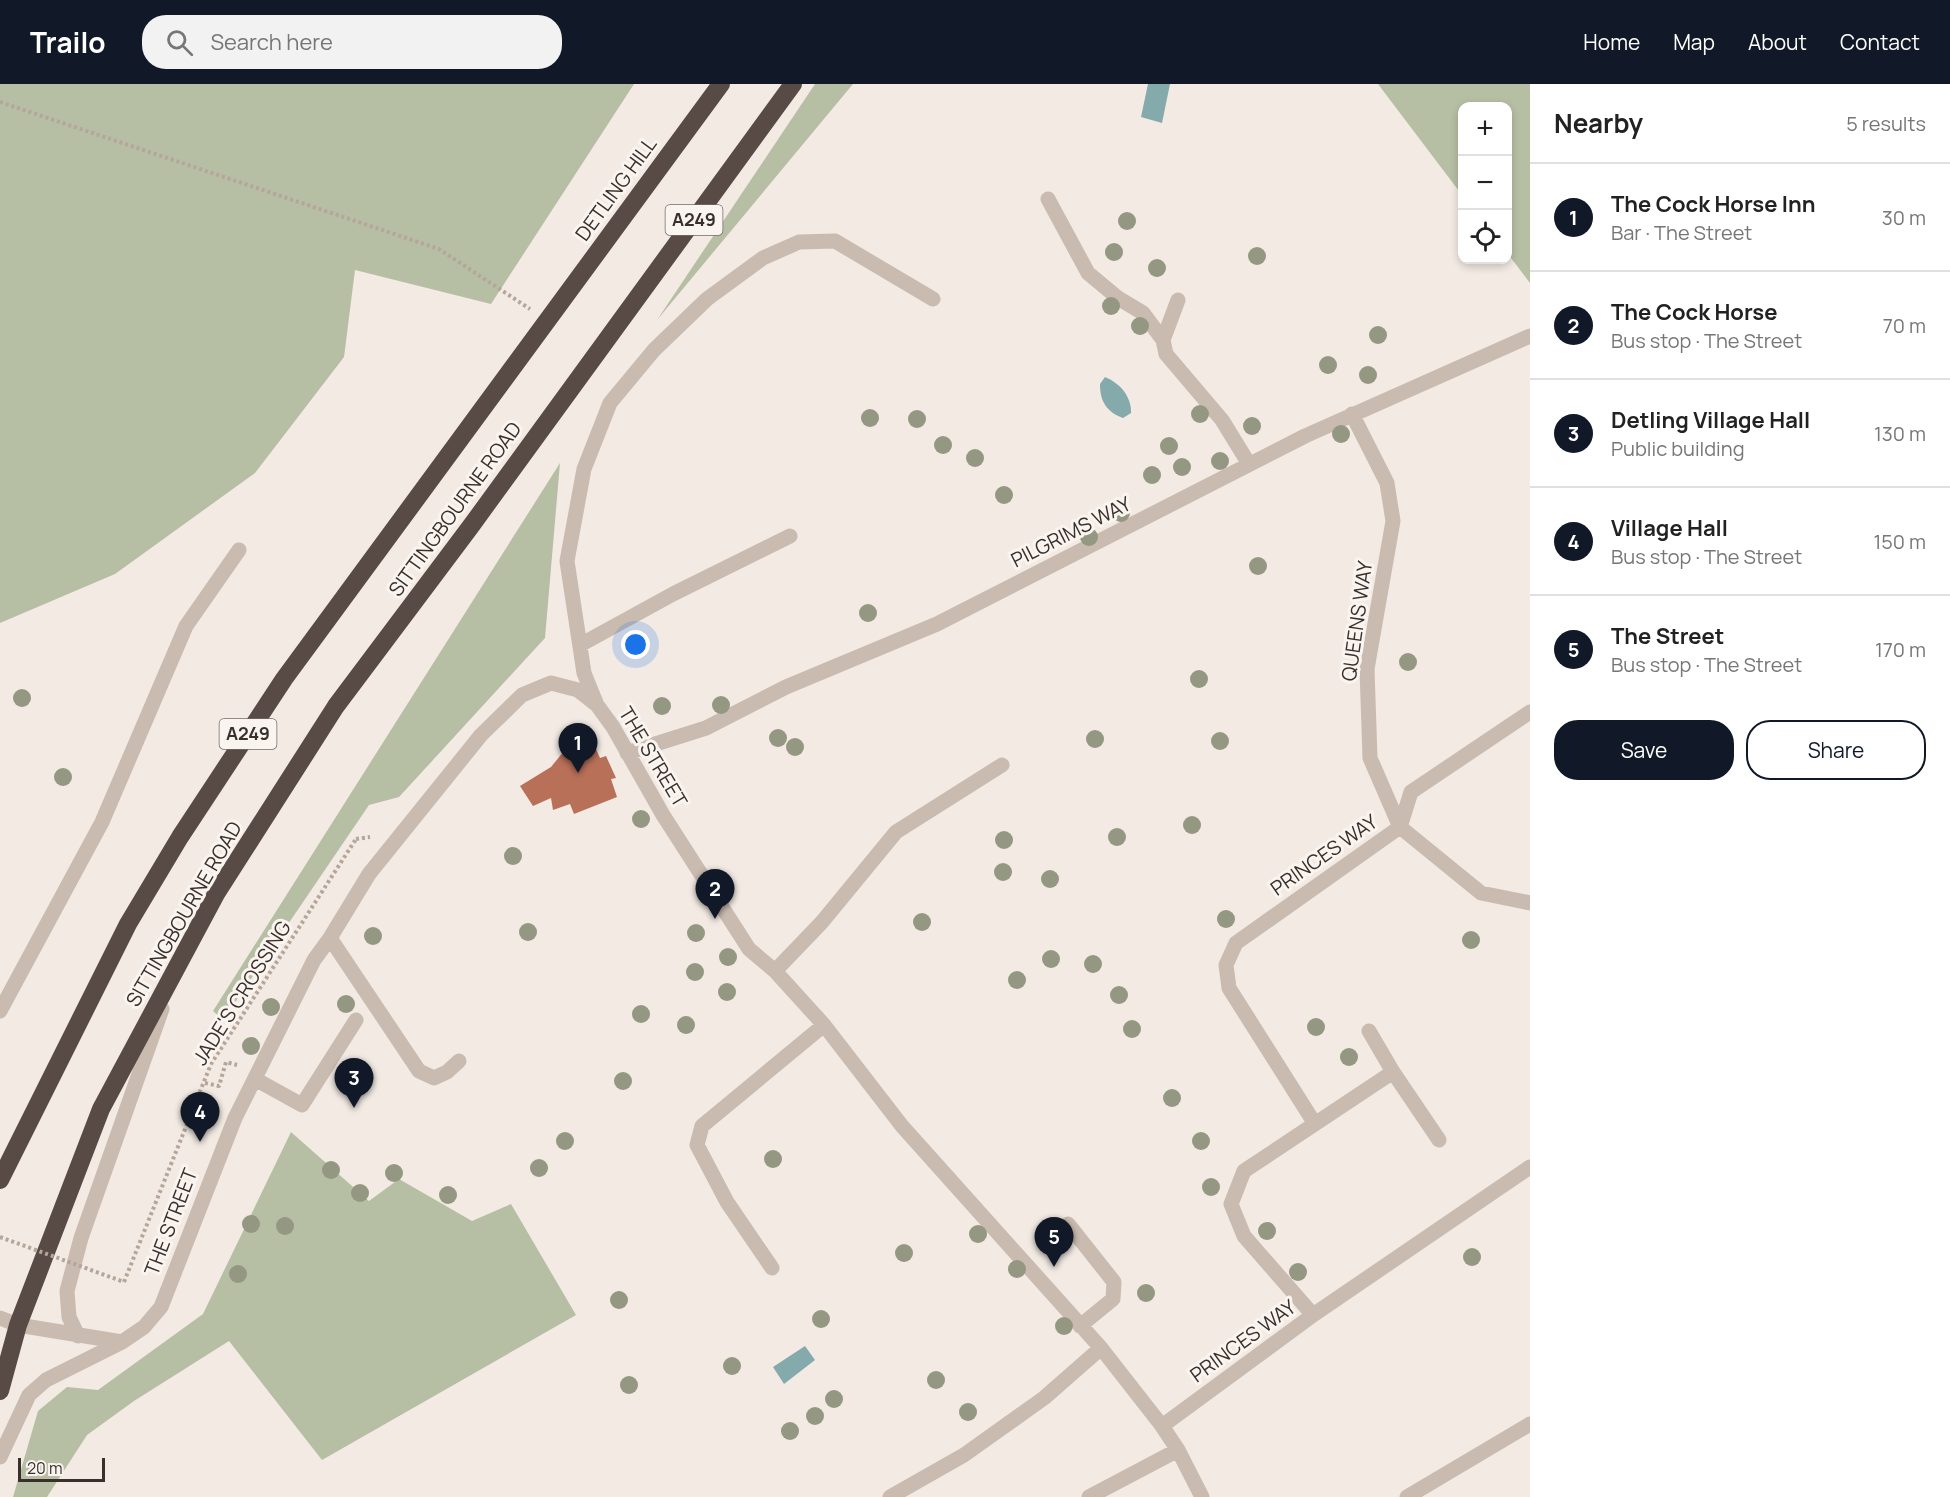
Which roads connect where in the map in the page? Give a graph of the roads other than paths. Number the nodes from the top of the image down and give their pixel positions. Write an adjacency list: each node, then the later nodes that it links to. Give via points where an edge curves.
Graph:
1 (721, 84): 6 (highway, DETLING HILL / A249)
2 (793, 84): 22 (highway, SITTINGBOURNE ROAD / A249, via 336,706 216,894)
3 (1048, 199): 8 (street, via 1088,273 1143,313)
4 (933, 299): 13 (street, via 835,241 799,242 763,258 707,299 654,350 609,403 584,469 567,561)
5 (1178, 300): 8 (street)
6 (547, 322): 33 (highway, SITTINGBOURNE ROAD / A249, via 284,678 180,837 128,924)
7 (1530, 336): 9 (street, PILGRIMS WAY)
8 (1163, 340): 10 (street, via 1166,354 1222,420)
9 (1352, 414): 10 (street, PILGRIMS WAY); 18 (street, QUEENS WAY, via 1387,483 1393,521 1367,669 1370,758)
10 (1249, 464): 16 (street, PILGRIMS WAY, via 938,624 786,687 706,728)
11 (790, 536): 13 (street)
12 (239, 550): 23 (street, via 186,626 102,822)
13 (580, 645): 14 (street, via 584,673)
14 (597, 705): 16 (street, THE STREET); 20 (street, THE STREET, via 578,690 551,683 522,695 481,735 403,830 369,874)
15 (1530, 712): 18 (street, via 1411,792)
16 (627, 753): 21 (street, THE STREET, via 749,949)
17 (1002, 765): 21 (street, via 896,832 822,922)
18 (1400, 827): 19 (street, QUEENS WAY, via 1481,893); 30 (street, PRINCES WAY, via 1236,943 1226,965 1229,988)
19 (1530, 903)
20 (330, 938): 27 (street, via 419,1071 434,1078); 29 (street, THE STREET, via 314,960)
21 (775, 971): 25 (street, THE STREET)
22 (174, 973): 38 (highway, SITTINGBOURNE ROAD / A249, via 101,1109); 40 (street, via 81,1238 67,1291 69,1317)
23 (0, 1011)
24 (356, 1020): 29 (street, via 302,1105)
25 (824, 1025): 35 (street, via 702,1126 698,1145 727,1202); 39 (street, THE STREET, via 902,1126)
26 (1369, 1031): 28 (street)
27 (459, 1061)
28 (1393, 1072): 30 (street, PRINCES WAY); 31 (street)
29 (255, 1079): 41 (street, THE STREET, via 235,1118 161,1307 144,1327)
30 (1315, 1124): 36 (street, PRINCES WAY, via 1244,1171 1231,1204 1244,1236)
31 (1439, 1140)
32 (1530, 1167): 36 (street)
33 (0, 1180)
34 (1068, 1224): 39 (street, via 1114,1282 1113,1299)
35 (772, 1268)
36 (1313, 1315): 45 (street, PRINCES WAY)
37 (0, 1318): 38 (street)
38 (18, 1325): 40 (street); 43 (highway, SITTINGBOURNE ROAD / A249)
39 (1080, 1326): 42 (street, THE STREET)
40 (78, 1336): 41 (street)
41 (122, 1342): 47 (street, THE STREET, via 46,1380 29,1395)
42 (1101, 1348): 45 (street, THE STREET); 48 (street, via 1044,1398 964,1455)
43 (0, 1391)
44 (1530, 1424): 51 (street)
45 (1162, 1426): 46 (street, THE STREET)
46 (1178, 1450): 49 (street); 50 (street, THE STREET)
47 (0, 1457)
48 (890, 1497)
49 (1089, 1497)
50 (1202, 1497)
51 (1407, 1497)

